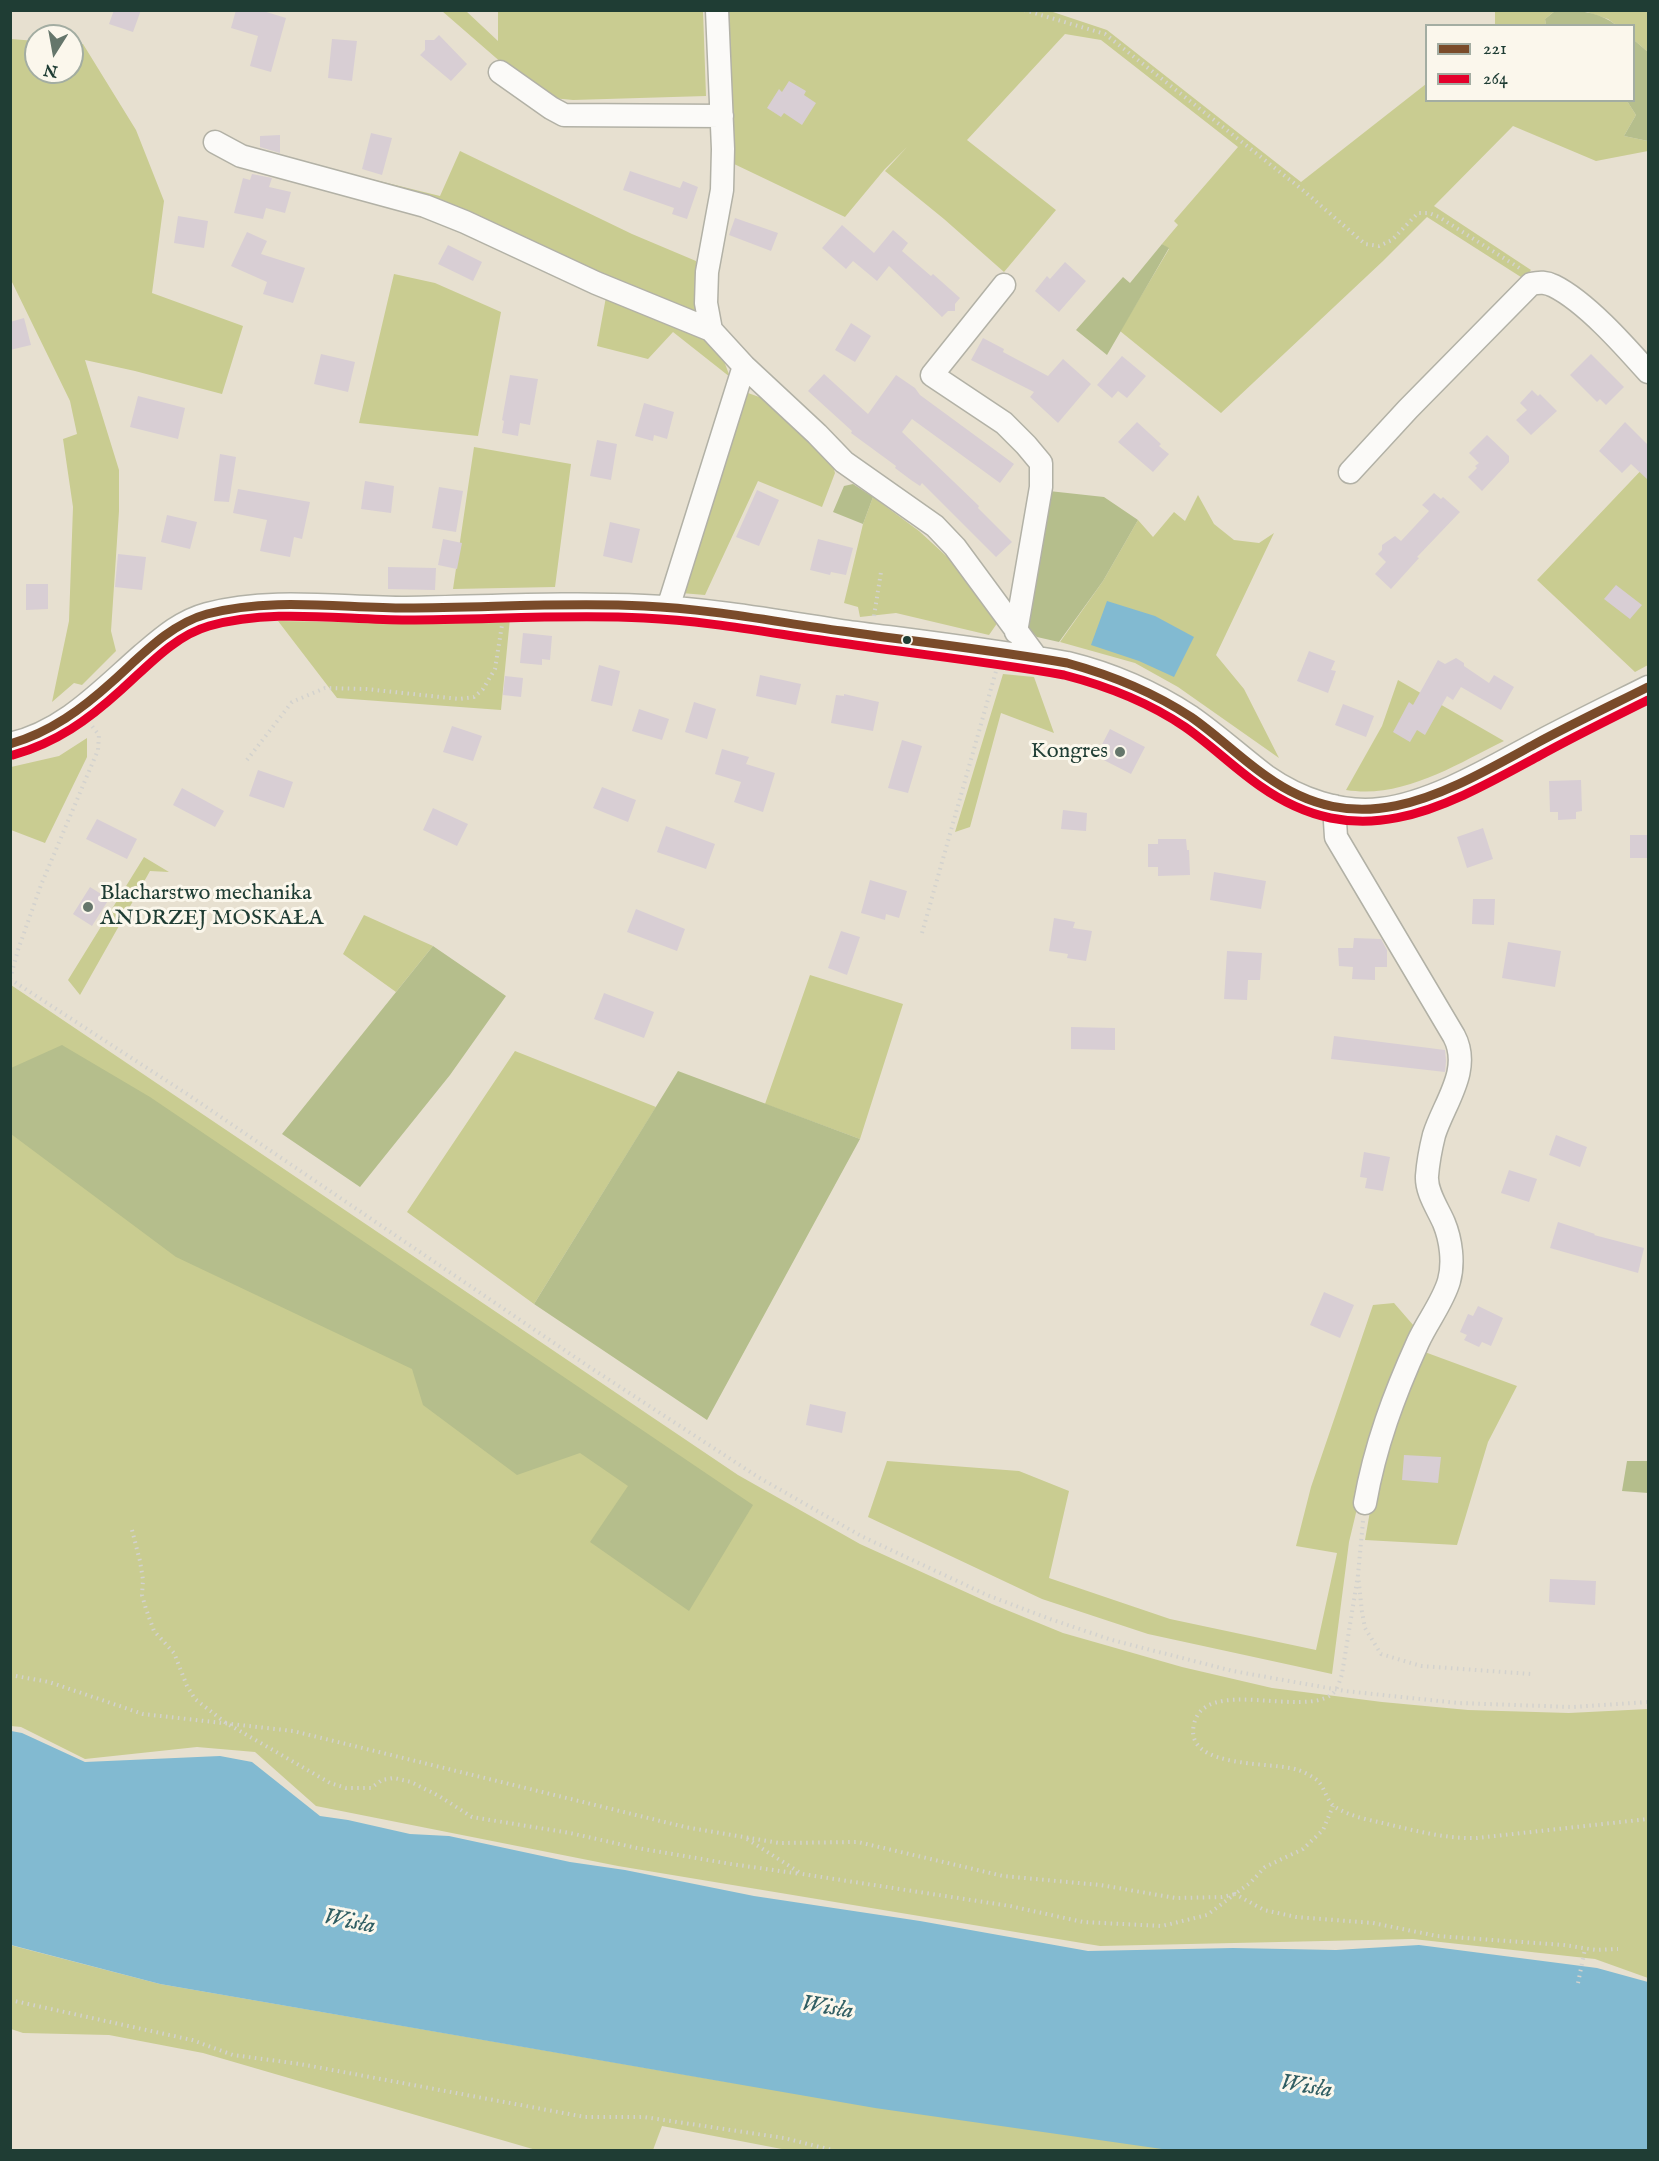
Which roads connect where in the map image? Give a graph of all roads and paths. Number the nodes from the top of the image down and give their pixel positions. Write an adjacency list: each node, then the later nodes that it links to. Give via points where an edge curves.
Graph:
1 (717, 10): 4 (street)
2 (1024, 10): 6 (path, via 1105,34 1365,244 1379,246 1392,240 1418,213 1429,213)
3 (500, 72): 4 (street, via 564,115)
4 (722, 116): 8 (street, via 722,190 707,272 706,303)
5 (216, 141): 8 (street, via 241,156 424,206)
6 (1542, 282): 10 (street, via 1554,286 1592,316); 11 (street, via 1526,287)
7 (1004, 285): 16 (street, via 932,375 1004,423 1041,463 1041,487)
8 (711, 330): 9 (street)
9 (744, 366): 14 (street); 16 (street, via 844,462 935,526 955,547)
10 (1648, 372)
11 (1350, 472)
12 (880, 572): 15 (path)
13 (505, 606): 14 (street); 20 (street, via 253,605 204,615 165,635); 22 (path, via 495,669 474,697 325,688 292,702)
14 (668, 608): 17 (street)
15 (874, 618)
16 (1016, 632): 18 (street)
17 (1001, 652): 18 (street); 24 (path)
18 (1036, 657): 23 (street, via 1090,668 1140,687 1193,718 1279,784 1303,797)
19 (1648, 687): 23 (street, via 1515,756 1418,800 1376,809)
20 (81, 710): 21 (street, via 55,727); 25 (path, via 99,735 98,750 41,885)
21 (10, 744)
22 (247, 760)
23 (1334, 806): 26 (street, via 1336,837 1454,1036 1461,1058 1459,1074 1434,1136 1427,1178 1451,1251 1449,1282 1393,1400 1371,1469)
24 (921, 933)
25 (10, 979): 31 (path, via 598,1373 758,1477 861,1536 987,1595 1112,1640 1233,1671)
26 (1365, 1503): 28 (path)
27 (132, 1530): 33 (path, via 143,1580 142,1595 154,1631 174,1653 195,1699)
28 (1358, 1575): 29 (path, via 1365,1629 1381,1654 1421,1666); 31 (path, via 1342,1674)
29 (1531, 1674)
30 (10, 1675): 33 (path, via 48,1682 143,1713)
31 (1336, 1689): 32 (path, via 1458,1703 1573,1707); 34 (path, via 1320,1700 1302,1702 1219,1701 1205,1706 1193,1725 1193,1736 1209,1754 1225,1760 1298,1770 1318,1781)
32 (1648, 1702)
33 (226, 1723): 36 (path, via 293,1731 686,1827); 37 (path, via 330,1783 346,1788 371,1788 394,1778 439,1796 472,1817)
34 (1333, 1806): 35 (path, via 1354,1816 1459,1839); 38 (path, via 1323,1830 1303,1849 1266,1867)
35 (1648, 1819)
36 (744, 1837): 37 (path); 38 (path, via 779,1843 858,1842 1003,1876 1100,1885 1176,1898)
37 (802, 1874): 38 (path, via 1010,1906 1083,1922 1162,1926 1207,1915)
38 (1235, 1894): 39 (path, via 1264,1910 1296,1917 1373,1923 1437,1936)
39 (1585, 1949): 40 (path); 41 (path)
40 (1618, 1949)
41 (1578, 1983)
42 (10, 2000): 43 (path, via 192,2040 233,2055 585,2117 644,2117 784,2138)
43 (832, 2151)

